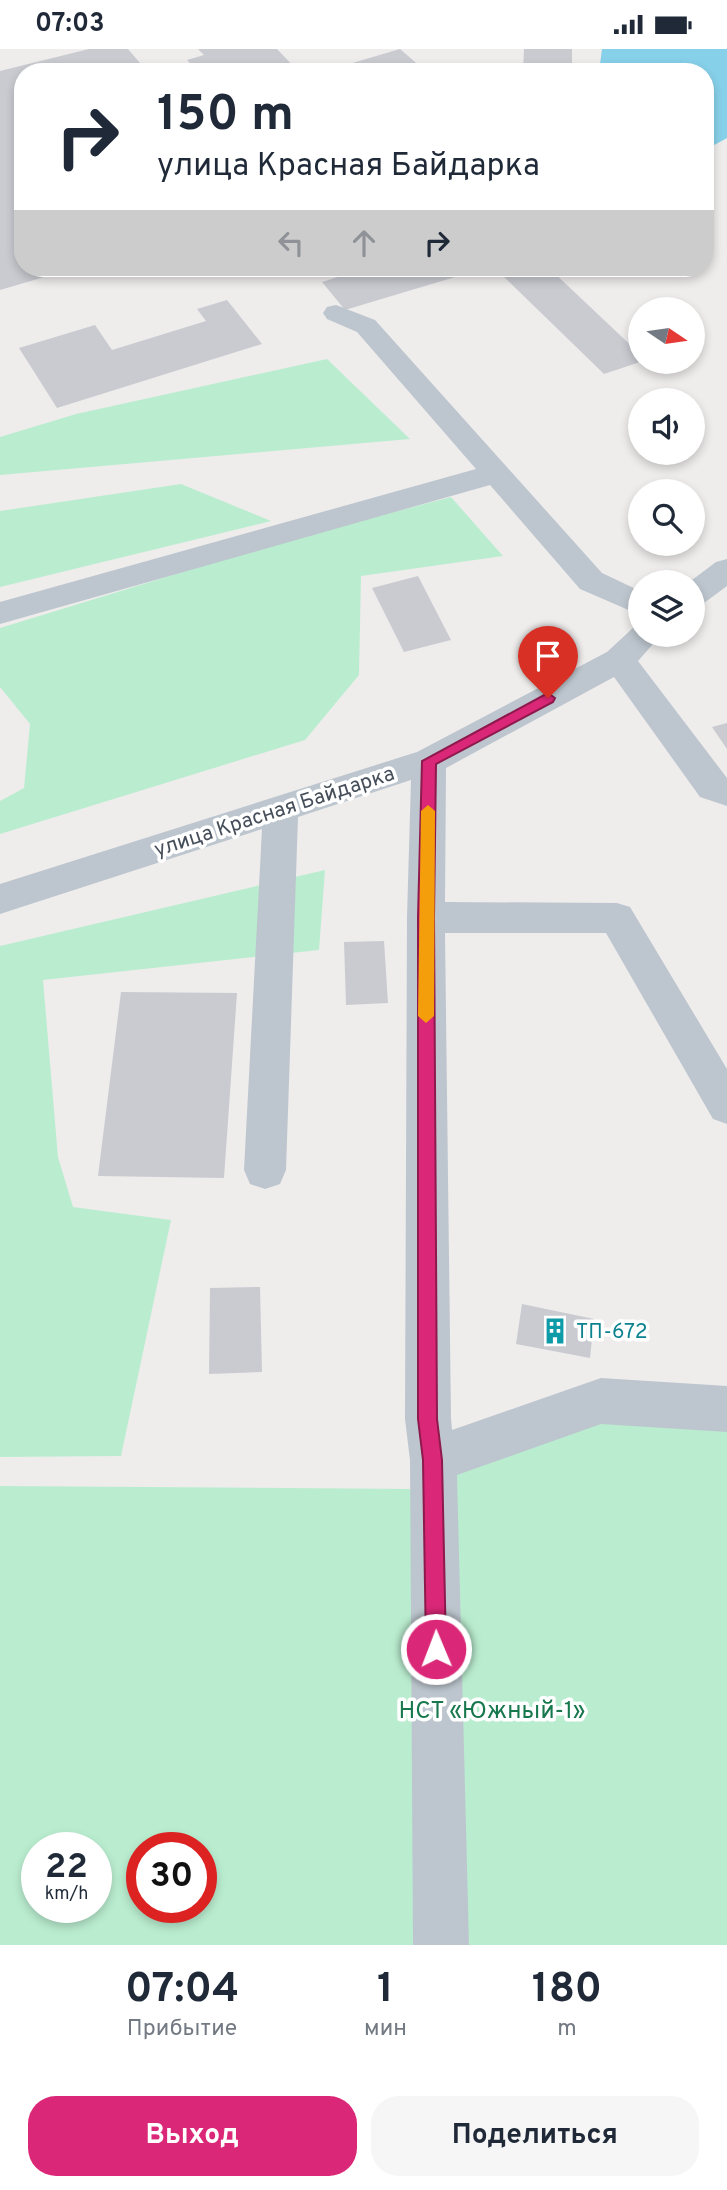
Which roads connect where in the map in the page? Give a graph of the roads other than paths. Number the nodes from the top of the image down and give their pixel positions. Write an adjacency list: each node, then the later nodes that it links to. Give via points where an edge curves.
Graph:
1 (336, 313): 2 (street, via 366,326)
2 (494, 474): 5 (street, via 591,581); 6 (street)
3 (727, 571): 4 (street)
4 (705, 587)
5 (628, 598)
6 (0, 613)
7 (633, 647): 8 (street, улица Красная Байдарка)
8 (620, 660): 9 (street, улица Красная Байдарка); 10 (street, via 712,787)
9 (429, 761): 11 (street, улица Красная Байдарка); 13 (street)
10 (727, 792)
11 (281, 809): 12 (street, улица Красная Байдарка); 15 (street)
12 (0, 899)
13 (426, 917): 14 (street, via 617,918); 17 (street, via 428,1419)
14 (727, 1106)
15 (265, 1170)
16 (727, 1409): 17 (street, via 601,1401)
17 (433, 1460): 18 (street)
18 (441, 1945)

